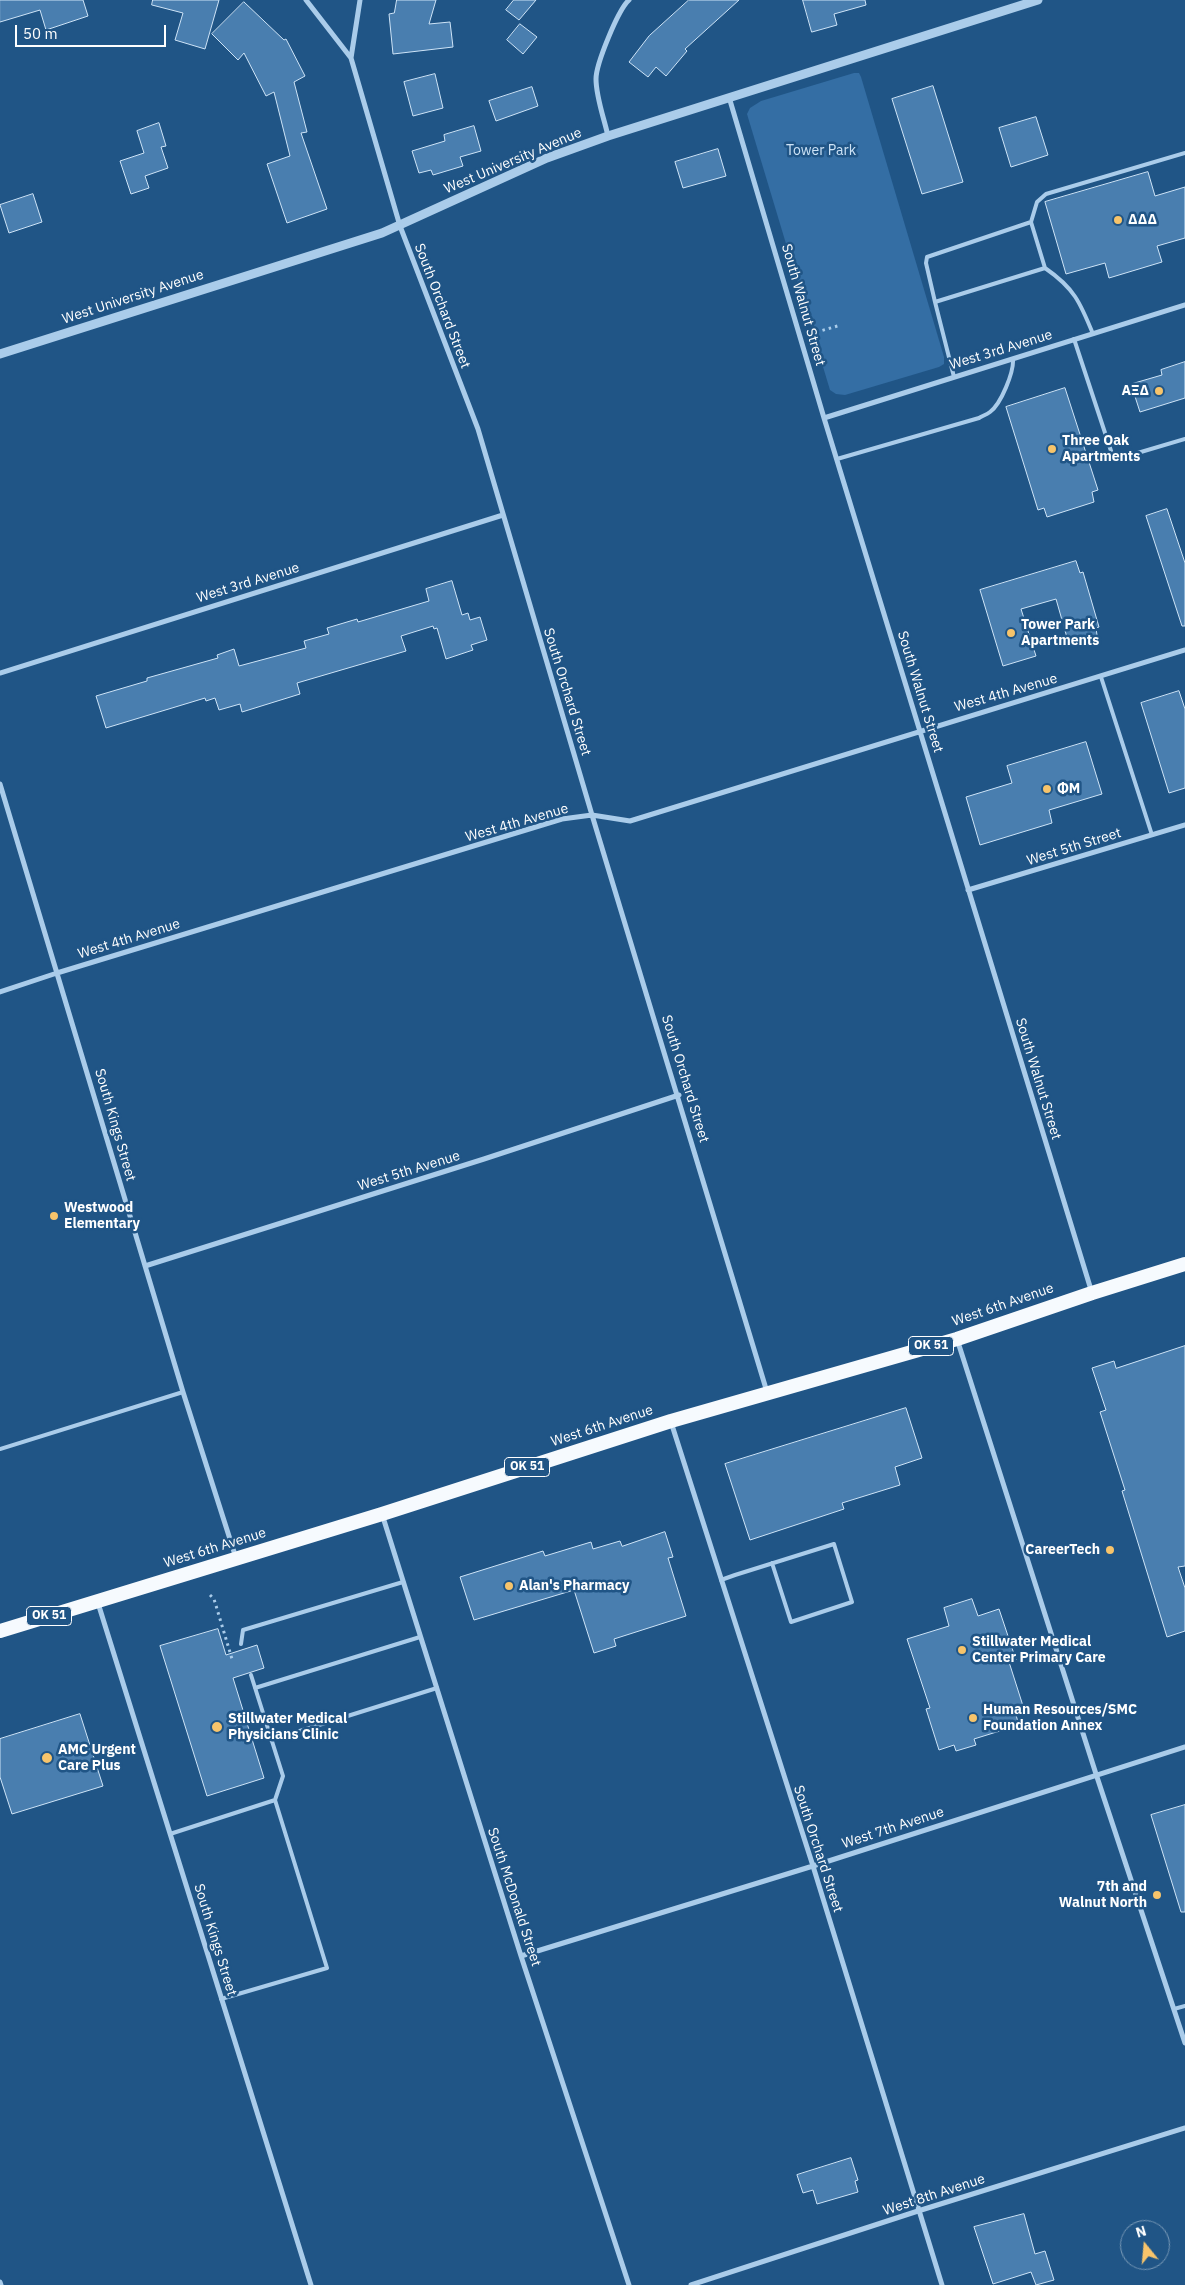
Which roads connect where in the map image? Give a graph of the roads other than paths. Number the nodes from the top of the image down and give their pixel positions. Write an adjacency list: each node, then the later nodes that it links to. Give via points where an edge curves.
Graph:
1 (306, 0): 5 (street)
2 (360, 0): 5 (street, South Orchard Street)
3 (628, 0): 7 (street, via 610,31 596,78)
4 (1038, 0): 6 (street, West University Avenue)
5 (351, 58): 10 (street, South Orchard Street)
6 (729, 97): 7 (street, West University Avenue); 19 (street, South Walnut Street)
7 (608, 136): 10 (street, West University Avenue, via 547,158)
8 (1185, 153): 9 (lane, via 1046,194 1037,202)
9 (1031, 222): 11 (lane); 12 (lane, via 927,257)
10 (400, 226): 16 (street, West University Avenue); 22 (street, South Orchard Street, via 478,429)
11 (1045, 268): 12 (lane); 14 (lane, via 1072,290)
12 (934, 302): 18 (lane)
13 (1185, 305): 14 (street, West 3rd Avenue)
14 (1093, 334): 15 (street, West 3rd Avenue)
15 (1074, 339): 17 (street, West 3rd Avenue); 20 (lane, via 1114,460)
16 (0, 354)
17 (1013, 359): 18 (street, West 3rd Avenue); 21 (lane, via 1014,368 1007,386 991,412)
18 (954, 377): 19 (street, West 3rd Avenue)
19 (824, 418): 21 (street, South Walnut Street)
20 (1185, 439)
21 (837, 459): 26 (street, South Walnut Street)
22 (503, 515): 24 (street, West 3rd Avenue); 28 (street, South Orchard Street)
23 (1185, 650): 25 (street, West 4th Avenue)
24 (0, 673)
25 (1101, 677): 26 (street, West 4th Avenue); 30 (lane)
26 (920, 730): 28 (street, West 4th Avenue, via 630,821); 31 (street, South Walnut Street)
27 (0, 784): 32 (street, South Kings Street)
28 (592, 815): 32 (street, West 4th Avenue, via 562,819); 34 (street, South Orchard Street)
29 (1185, 825): 30 (street, West 5th Street)
30 (1152, 835): 31 (street, West 5th Street)
31 (968, 890): 37 (street, South Walnut Street)
32 (56, 973): 33 (street, West 4th Avenue); 36 (street, South Kings Street)
33 (0, 992)
34 (679, 1095): 36 (street, West 5th Avenue); 40 (street, South Orchard Street)
35 (1185, 1264): 37 (highway, West 6th Avenue / OK 51)
36 (145, 1266): 39 (street, South Kings Street)
37 (1092, 1293): 38 (highway, West 6th Avenue / OK 51)
38 (956, 1339): 40 (highway, West 6th Avenue / OK 51); 57 (street)
39 (183, 1392): 42 (lane); 44 (street, South Kings Street)
40 (768, 1392): 41 (highway, West 6th Avenue / OK 51)
41 (671, 1421): 43 (highway, West 6th Avenue / OK 51); 46 (street, South Orchard Street)
42 (0, 1449)
43 (382, 1514): 44 (highway, West 6th Avenue / OK 51); 47 (street, South McDonald Street)
44 (236, 1558): 48 (highway, West 6th Avenue / OK 51)
45 (772, 1563): 45 (lane, via 834,1544 852,1602 791,1622); 46 (lane)
46 (721, 1580): 60 (street, South Orchard Street)
47 (403, 1582): 50 (street, South McDonald Street); 51 (lane, via 243,1630)
48 (97, 1601): 49 (highway, West 6th Avenue / OK 51); 59 (street, South Kings Street)
49 (0, 1631)
50 (420, 1636): 53 (lane); 54 (street, South McDonald Street)
51 (241, 1644)
52 (251, 1675): 53 (lane)
53 (255, 1688): 55 (lane)
54 (436, 1688): 55 (lane); 61 (street, South McDonald Street)
55 (271, 1740): 58 (lane, via 283,1776)
56 (1185, 1747): 57 (street, West 7th Avenue)
57 (1096, 1774): 60 (street, West 7th Avenue); 64 (street)
58 (275, 1800): 59 (lane); 62 (lane, via 327,1968)
59 (170, 1834): 62 (street, South Kings Street)
60 (813, 1866): 61 (street, West 7th Avenue); 67 (street, South Orchard Street)
61 (521, 1956): 69 (street, South McDonald Street)
62 (221, 1999): 68 (street, South Kings Street)
63 (1185, 2006): 64 (lane)
64 (1174, 2009): 65 (street)
65 (1185, 2043)
66 (1185, 2128): 67 (street, West 8th Avenue)
67 (918, 2211): 70 (street, West 8th Avenue); 71 (street, South Orchard Street)
68 (312, 2285)
69 (629, 2285)
70 (691, 2285)
71 (942, 2285)

